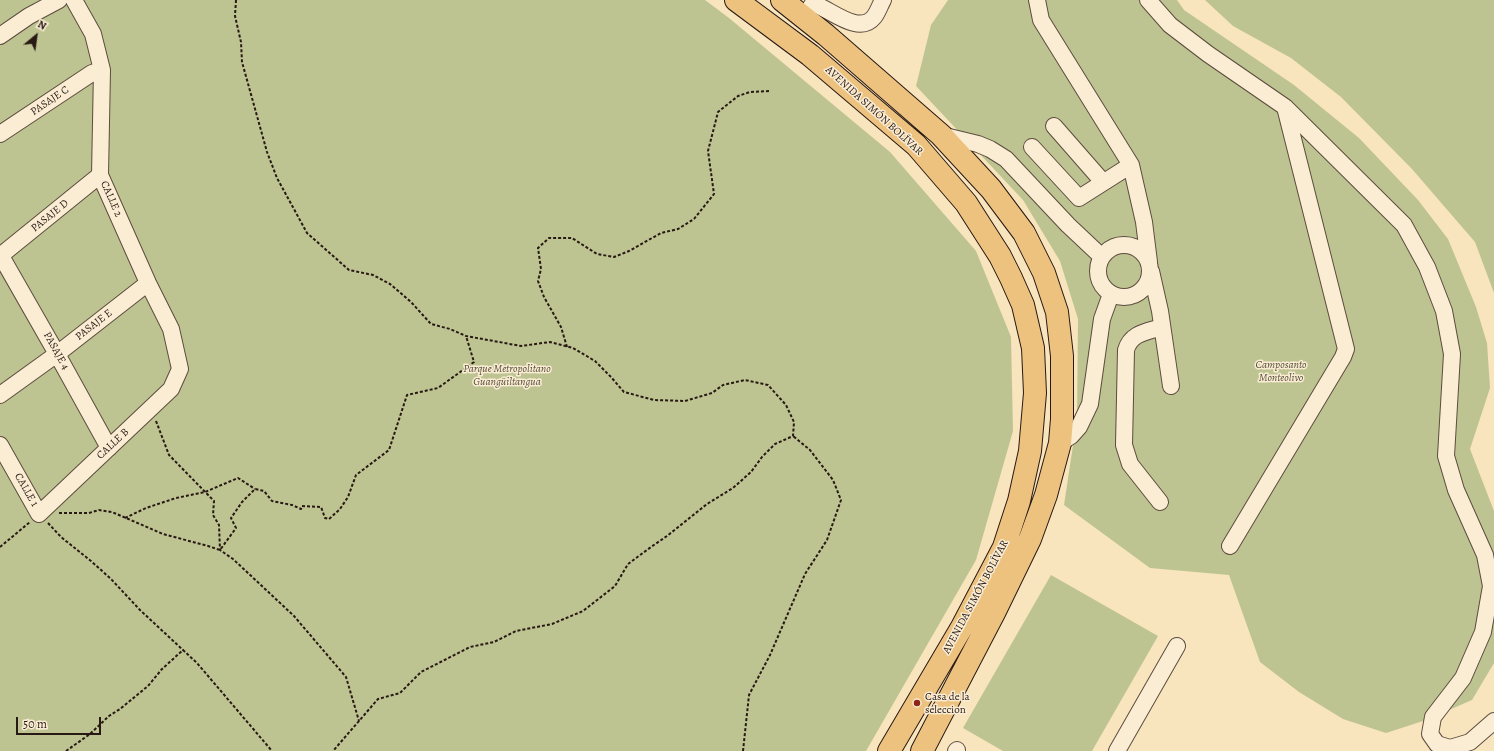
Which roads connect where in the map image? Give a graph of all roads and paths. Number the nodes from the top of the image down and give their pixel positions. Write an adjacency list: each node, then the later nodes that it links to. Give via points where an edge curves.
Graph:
1 (59, 0): 10 (street)
2 (74, 0): 11 (street, CALLE 2, via 93,34)
3 (236, 0): 31 (path, via 235,16 241,42 242,62 267,152 277,178 307,233 349,270 372,275 390,284 431,324)
4 (736, 0): 58 (highway, AVENIDA SIMÓN BOLÍVAR, via 810,54 916,145 966,204 1000,256 1023,305 1033,348 1035,393 1030,452 1019,501 1004,546 962,627)
5 (782, 0): 9 (highway, AVENIDA SIMÓN BOLÍVAR)
6 (883, 0): 9 (street, via 873,18 866,23 855,24 814,4)
7 (1037, 0): 18 (street, via 1041,20)
8 (1148, 0): 13 (street, via 1170,25)
9 (804, 18): 16 (highway, AVENIDA SIMÓN BOLÍVAR)
10 (0, 36)
11 (102, 70): 15 (street, PASAJE C, via 92,73); 19 (street, CALLE 2)
12 (770, 90): 32 (path, via 738,96 718,112 708,151 714,194 694,219 678,229 662,233 614,257 598,254 572,238 549,238 538,248 541,269 538,281 561,327)
13 (1285, 106): 47 (street, via 1346,349); 53 (street, via 1404,225 1427,267 1444,311 1452,354 1446,456 1456,490 1485,555 1490,586 1483,632 1463,678 1433,717 1430,734 1437,744 1450,748 1470,742)
14 (1054, 126): 20 (street)
15 (0, 134)
16 (941, 135): 24 (street, via 978,144 1006,159); 39 (highway, AVENIDA SIMÓN BOLÍVAR, via 991,189 1019,226 1044,273 1057,312 1062,356)
17 (1032, 147): 20 (street, via 1079,198)
18 (1131, 164): 20 (street); 21 (street)
19 (100, 175): 23 (street, PASAJE D); 26 (street, CALLE 2)
20 (1103, 182)
21 (1144, 222): 22 (street); 25 (street)
22 (1131, 246): 24 (street, via 1114,247); 25 (street, via 1145,255)
23 (0, 256): 33 (street, PASAJE 4)
24 (1102, 257): 27 (street, via 1098,265 1100,282)
25 (1150, 266): 28 (street, via 1150,279 1146,287); 29 (street)
26 (148, 283): 33 (street, PASAJE E); 34 (street, CALLE 2, via 170,329)
27 (1111, 294): 28 (street, via 1118,297); 39 (street, via 1102,319 1090,404 1079,428)
28 (1134, 296): 29 (street)
29 (1160, 311): 30 (street)
30 (1162, 327): 35 (street); 44 (street, via 1134,336 1128,343 1124,445 1130,464)
31 (466, 336): 32 (path, via 521,346 550,342); 42 (path, via 474,362 438,388 407,395 389,450 356,475 348,497 340,510 329,519 325,518 321,507 302,506 301,509 272,501 264,491)
32 (567, 347): 38 (path, via 595,361 624,392 654,400 684,401 712,393 723,385 745,380 768,385 786,405 794,422)
33 (58, 354): 36 (street, PASAJE E); 41 (street, PASAJE 4)
34 (180, 369): 37 (street, CALLE B, via 171,389)
35 (1170, 386)
36 (0, 395)
37 (156, 404): 41 (street, CALLE B); 43 (path, via 156,420 169,455)
38 (794, 436): 52 (path, via 775,444 752,472 733,488 707,504 628,564 614,586 583,611 552,624 516,631 494,642 470,647 421,672 400,693 378,699); 57 (path, via 810,450 833,480 841,500 827,540 805,574 770,655 749,695)
39 (1060, 443): 59 (highway, AVENIDA SIMÓN BOLÍVAR, via 1046,495 1030,539)
40 (0, 445): 45 (street, CALLE 1)
41 (109, 448): 45 (street, CALLE B)
42 (255, 489): 43 (path, via 238,478); 49 (path, via 231,518 236,528)
43 (205, 492): 46 (path, via 153,505); 49 (path, via 214,501 213,515 219,525)
44 (1160, 502)
45 (39, 514): 46 (path, via 89,513 98,510 112,512); 48 (path); 51 (path, via 61,537 112,579 140,610)
46 (125, 518): 49 (path, via 163,534)
47 (1230, 546)
48 (0, 547)
49 (220, 550): 52 (path, via 294,616 346,678)
50 (1176, 646): 60 (street)
51 (183, 650): 54 (path, via 148,686); 55 (path)
52 (359, 721): 56 (path)
53 (1494, 721)
54 (66, 751)
55 (272, 751)
56 (333, 751)
57 (743, 751)
58 (889, 751)
59 (922, 751)
60 (1117, 751)

